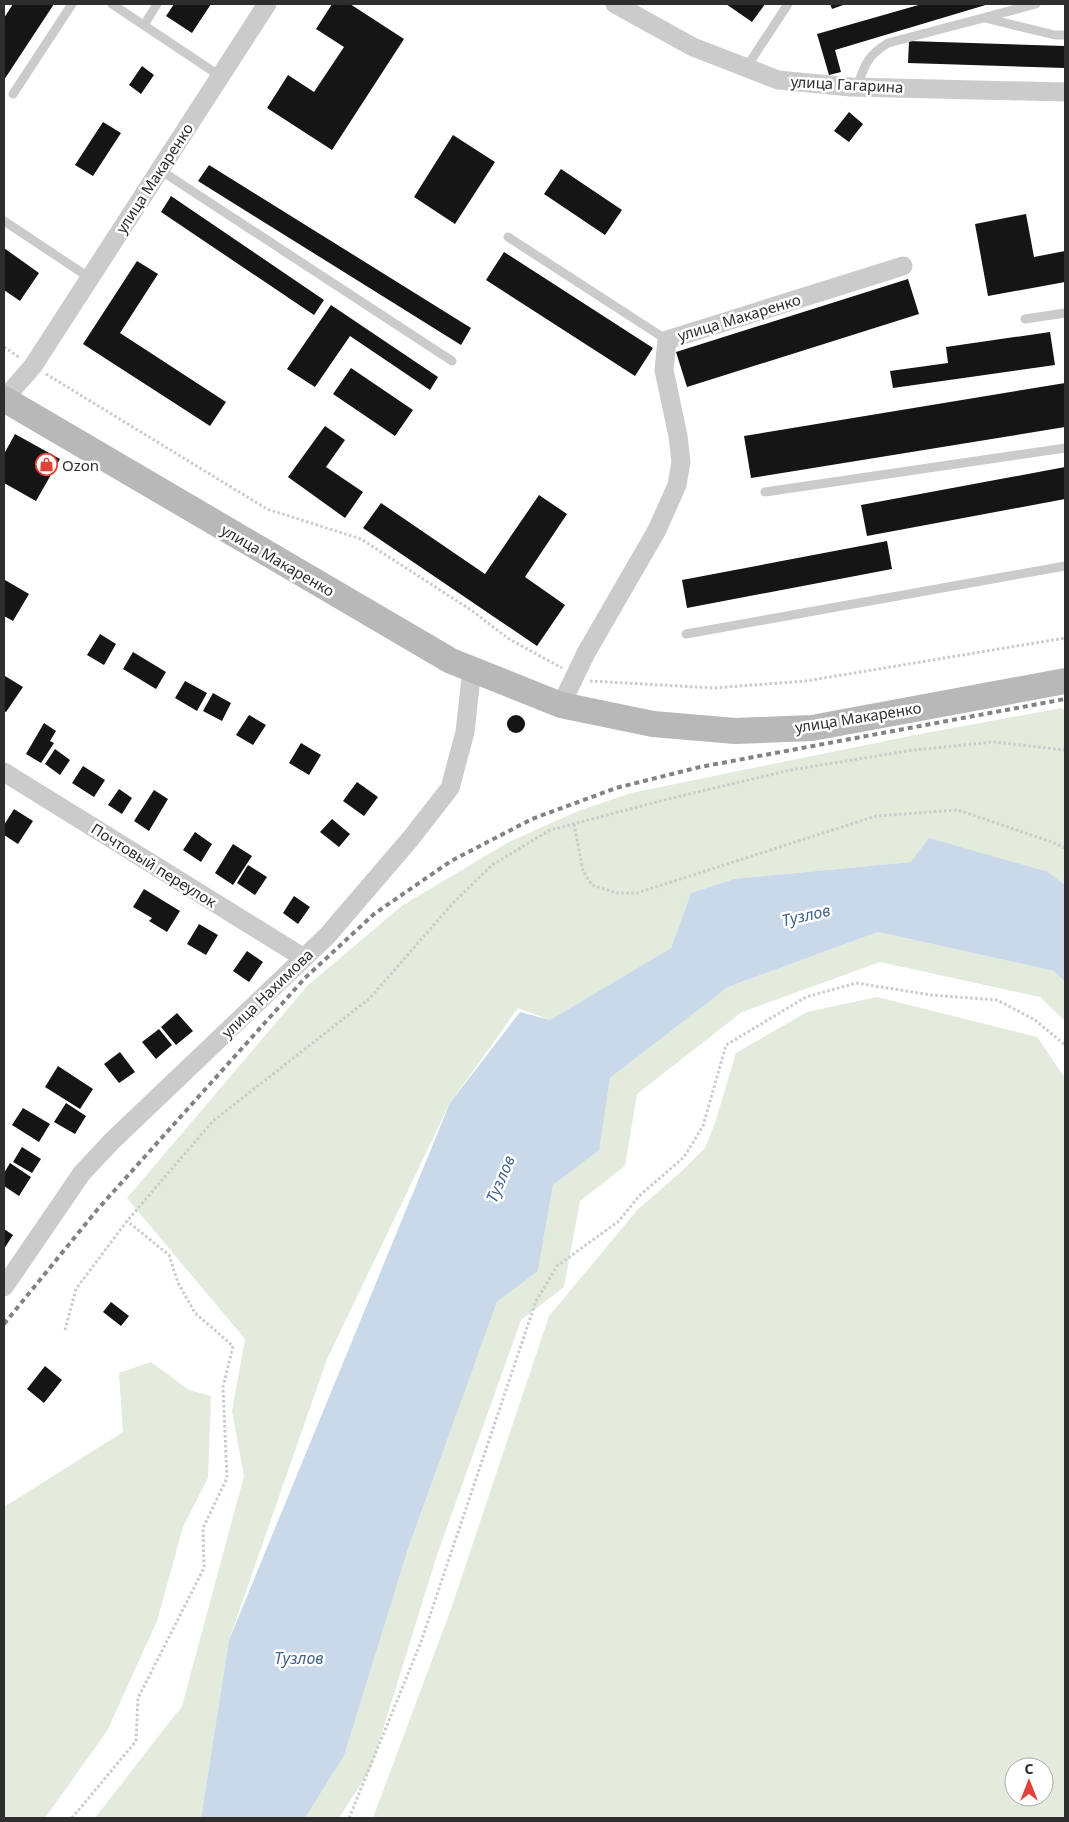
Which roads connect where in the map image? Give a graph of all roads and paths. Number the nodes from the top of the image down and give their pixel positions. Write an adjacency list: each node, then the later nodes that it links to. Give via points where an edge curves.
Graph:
1 (72, 4): 15 (lane)
2 (112, 4): 9 (lane)
3 (157, 4): 9 (lane)
4 (267, 4): 12 (street, улица Макаренко)
5 (615, 4): 11 (street, улица Гагарина, via 693,47)
6 (788, 4): 11 (lane)
7 (1036, 4): 8 (lane)
8 (982, 18): 10 (lane); 13 (lane, via 888,43 865,63)
9 (144, 25): 12 (lane)
10 (1065, 35)
11 (746, 68): 13 (street, улица Гагарина, via 778,80)
12 (220, 76): 16 (street, улица Макаренко)
13 (857, 87): 14 (street, улица Гагарина)
14 (1065, 92)
15 (13, 94)
16 (160, 170): 20 (street, улица Макаренко); 25 (lane)
17 (4, 221): 20 (lane)
18 (508, 237): 23 (lane)
19 (903, 266): 23 (street, улица Макаренко)
20 (90, 278): 26 (street, улица Макаренко)
21 (1065, 313): 22 (lane)
22 (1025, 319)
23 (667, 340): 34 (street, улица Макаренко, via 664,370 678,436 680,462 677,485 657,530)
24 (4, 347): 26 (path)
25 (452, 361)
26 (33, 366): 27 (street, улица Макаренко); 34 (path, via 267,509 361,540 471,610 509,639)
27 (4, 399): 33 (main road, улица Макаренко, via 450,661)
28 (1065, 448): 29 (lane)
29 (765, 492)
30 (1065, 566): 31 (lane)
31 (686, 634)
32 (1065, 638): 34 (path, via 806,681 714,688 608,683 584,680)
33 (472, 669): 36 (main road, улица Макаренко); 41 (street, улица Нахимова, via 465,732 450,788 327,936)
34 (575, 675): 36 (street, улица Макаренко)
35 (1062, 686): 36 (main road, улица Макаренко, via 812,728 735,731 653,724)
36 (561, 705)
37 (1065, 750): 39 (path, via 994,742 913,750 791,770)
38 (5, 776): 41 (street, Почтовый переулок)
39 (574, 824): 40 (path, via 583,871 592,885 617,893 637,893 876,816 958,810); 43 (path, via 550,830 492,865 453,903 370,998 214,1121)
40 (1065, 848)
41 (304, 958): 44 (street, улица Нахимова, via 82,1173)
42 (1065, 1045): 47 (path, via 1035,1020 997,1000 931,995 856,983 806,997 726,1045 703,1126 684,1157 639,1196 619,1221 557,1266 536,1301 421,1642)
43 (128, 1221): 45 (path, via 76,1288); 46 (path, via 169,1255 178,1283 195,1313 233,1346 223,1387 227,1478 203,1528 204,1568 138,1698 136,1741)
44 (4, 1287)
45 (65, 1330)
46 (72, 1818)
47 (348, 1818)

